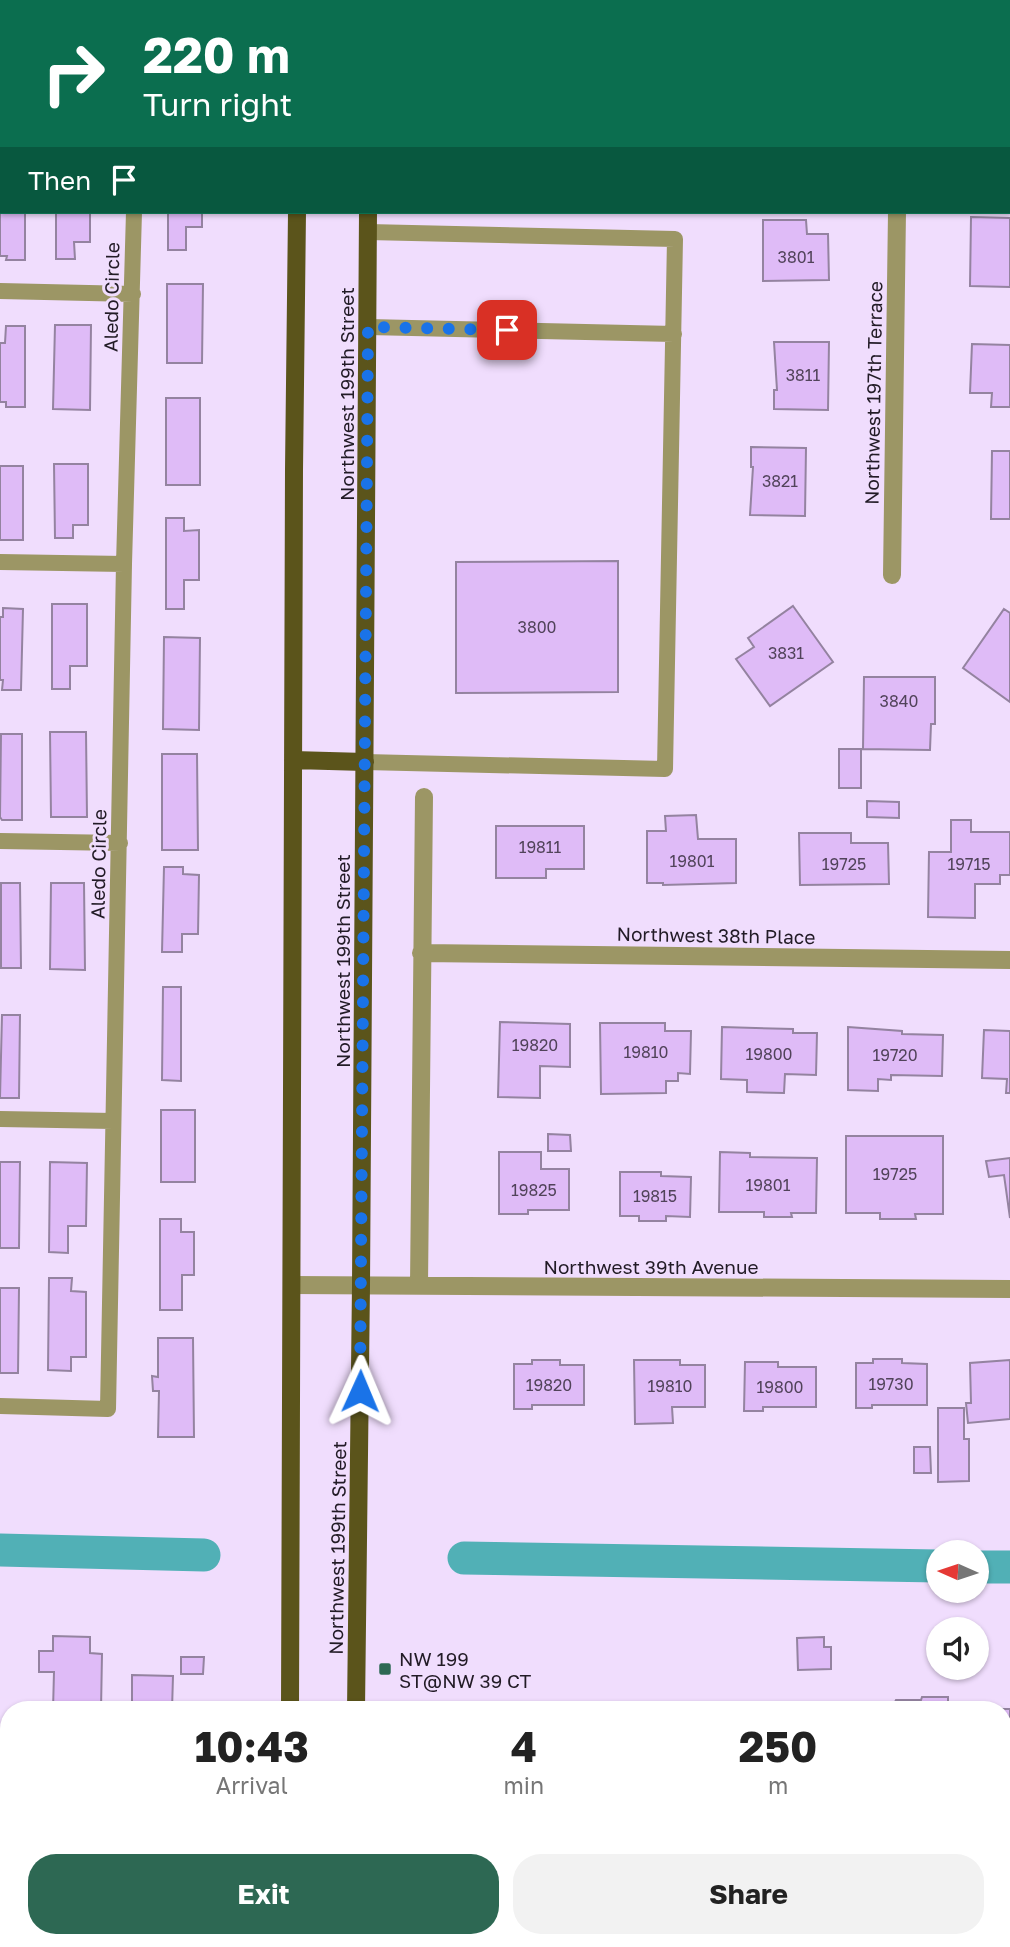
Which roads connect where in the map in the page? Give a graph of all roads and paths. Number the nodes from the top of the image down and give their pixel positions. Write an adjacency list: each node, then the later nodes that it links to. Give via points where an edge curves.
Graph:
1 (134, 214): 7 (lane, Aledo Circle)
2 (297, 214): 13 (main road)
3 (368, 214): 5 (main road, Northwest 199th Street)
4 (897, 214): 12 (street, Northwest 197th Terrace)
5 (368, 232): 8 (main road, Northwest 199th Street); 9 (lane, via 675,239)
6 (0, 291): 7 (lane)
7 (133, 294): 11 (lane, Aledo Circle)
8 (368, 327): 9 (lane); 14 (main road, Northwest 199th Street)
9 (674, 334): 14 (lane, via 665,769)
10 (0, 562): 11 (lane)
11 (124, 564): 17 (lane, Aledo Circle)
12 (892, 575)
13 (293, 760): 14 (main road); 22 (main road)
14 (365, 762): 23 (main road, Northwest 199th Street)
15 (425, 797): 18 (street)
16 (0, 841): 17 (lane)
17 (120, 843): 21 (lane, Aledo Circle)
18 (421, 953): 19 (street, Northwest 38th Place); 24 (street)
19 (1010, 960)
20 (0, 1119): 21 (lane)
21 (113, 1121): 26 (lane, Aledo Circle, via 108,1409)
22 (292, 1285): 23 (street, Northwest 39th Avenue); 27 (main road)
23 (361, 1285): 24 (street, Northwest 39th Avenue); 28 (main road, Northwest 199th Street)
24 (419, 1285): 25 (street, Northwest 39th Avenue)
25 (1010, 1289)
26 (0, 1406)
27 (290, 1701)
28 (356, 1701)

